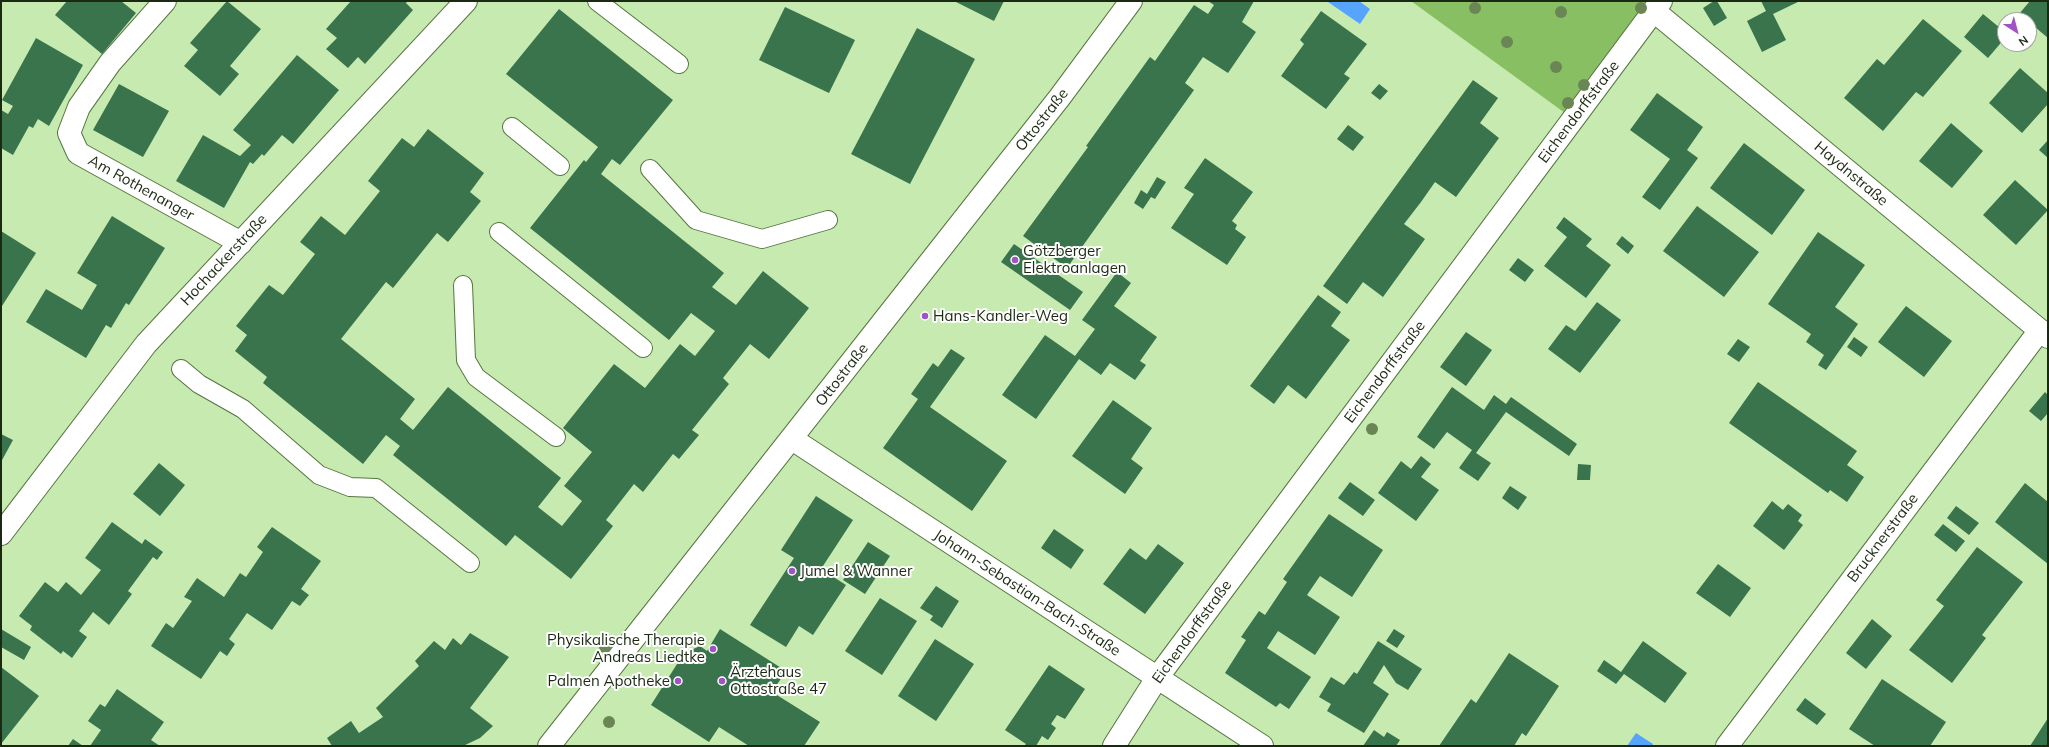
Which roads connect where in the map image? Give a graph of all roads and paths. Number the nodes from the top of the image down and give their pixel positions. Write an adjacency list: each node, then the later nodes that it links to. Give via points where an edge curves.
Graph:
1 (165, 1): 12 (street, Am Rothenanger, via 110,64 79,107 69,133 78,153)
2 (466, 1): 12 (street, Hochackerstraße)
3 (597, 1): 6 (lane)
4 (1131, 1): 18 (street, Ottostraße, via 1060,97)
5 (1657, 6): 14 (street, Haydnstraße); 21 (street, Eichendorffstraße)
6 (679, 64)
7 (512, 127): 8 (lane)
8 (560, 166)
9 (650, 169): 10 (lane, via 696,220 762,239)
10 (828, 220)
11 (498, 232): 15 (lane)
12 (241, 242): 19 (street, Hochackerstraße, via 146,344)
13 (463, 285): 17 (lane, via 466,360 476,377)
14 (2044, 334): 25 (street, Brucknerstraße)
15 (643, 348)
16 (181, 369): 20 (lane, via 200,384 243,409 319,475 350,487 376,488)
17 (556, 437)
18 (792, 439): 21 (street, Johann-Sebastian-Bach-Straße); 22 (street, Ottostraße)
19 (1, 534)
20 (470, 563)
21 (1157, 678): 23 (street, Eichendorffstraße); 24 (street, Johann-Sebastian-Bach-Straße)
22 (549, 746)
23 (1114, 746)
24 (1262, 746)
25 (1727, 746)

